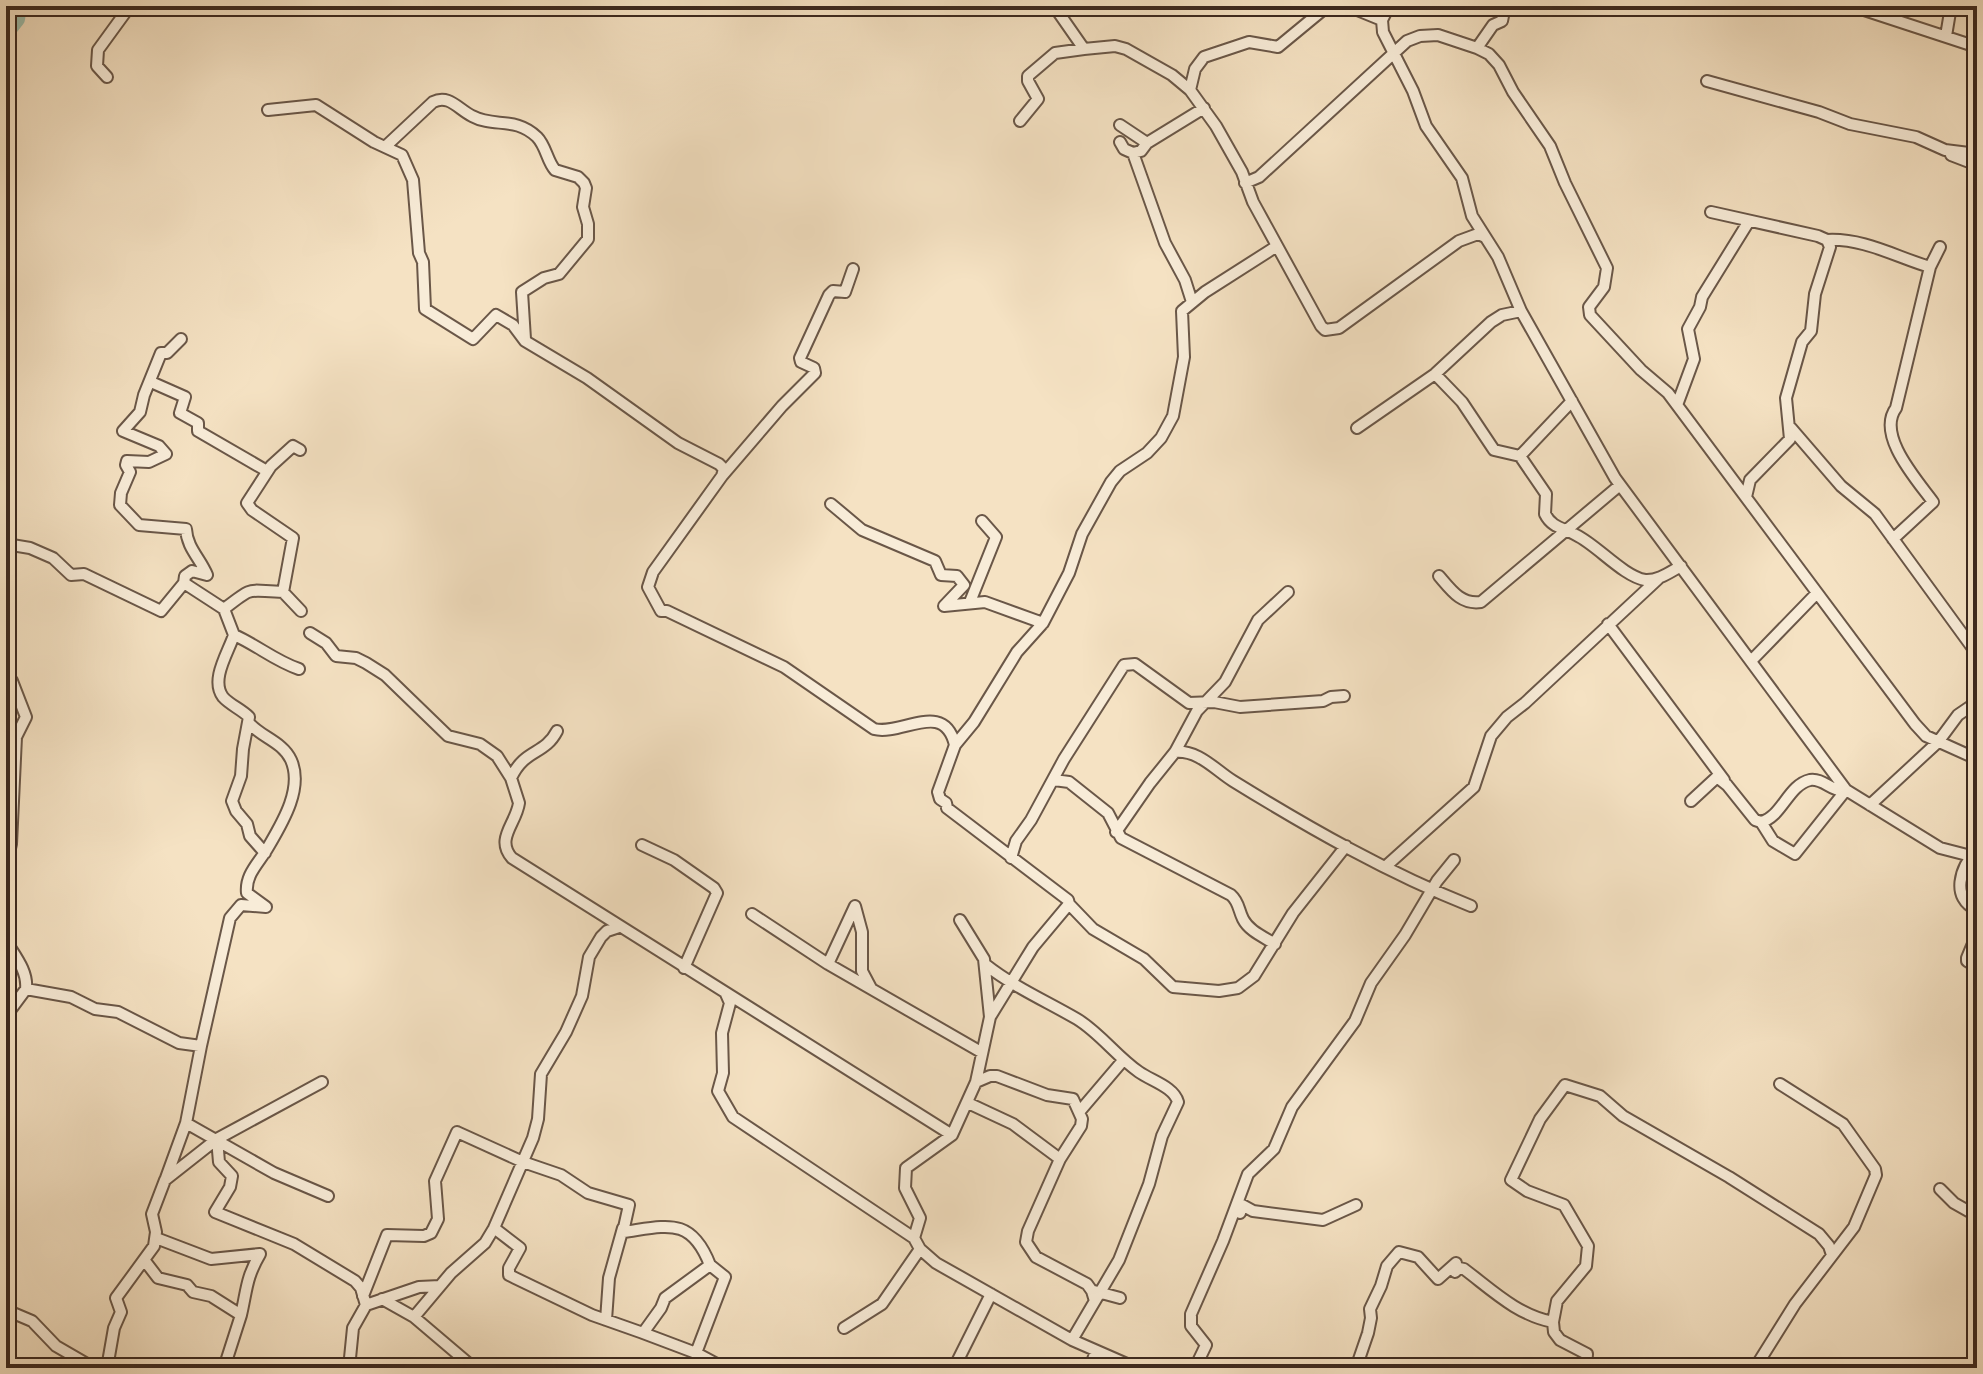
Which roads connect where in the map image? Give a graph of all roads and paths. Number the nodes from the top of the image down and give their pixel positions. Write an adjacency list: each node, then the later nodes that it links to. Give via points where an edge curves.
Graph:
1 (130, 6): 13 (street, via 98,50 97,66)
2 (1054, 6): 11 (street)
3 (1389, 6): 7 (street)
4 (1505, 6): 10 (street, via 1502,21)
5 (1852, 6): 8 (street)
6 (1951, 6): 8 (street)
7 (1382, 20): 12 (street); 15 (street, via 1355,9 1324,9 1278,47 1249,42 1204,57)
8 (1946, 36): 9 (street)
9 (1977, 47)
10 (1477, 48): 12 (street, via 1438,35 1420,36); 43 (street, via 1499,65 1550,146 1607,268 1590,315)
11 (1084, 49): 15 (street, via 1126,49); 18 (street, via 1055,53 1033,70 1028,81 1038,99)
12 (1394, 54): 27 (street, via 1259,177); 30 (street, via 1426,126 1462,178 1472,216)
13 (107, 77)
14 (1707, 81): 20 (street, via 1850,124)
15 (1190, 90): 16 (street)
16 (1204, 108): 22 (street); 27 (street)
17 (268, 110): 23 (street, via 316,105)
18 (1020, 121)
19 (1120, 125): 22 (street)
20 (1916, 137): 25 (street, via 1945,150); 26 (street, via 1924,147)
21 (1120, 142): 24 (street)
22 (1147, 143): 24 (street)
23 (386, 146): 39 (street, via 402,155 413,180 425,309 473,339 496,315); 39 (street, via 440,98 475,118 527,129 540,140 555,170 584,183 588,239 559,274 522,292)
24 (1133, 153): 36 (street)
25 (1977, 154)
26 (1977, 165)
27 (1245, 183): 32 (street)
28 (1711, 212): 29 (street)
29 (1749, 221): 31 (street); 43 (street, via 1688,329 1694,359)
30 (1485, 237): 32 (street, via 1478,234 1459,241 1332,330 1321,326); 37 (street)
31 (1827, 240): 34 (street, via 1876,246); 44 (street, via 1830,247 1815,294 1811,331 1802,342 1786,398)
32 (1277, 246): 36 (street)
33 (1940, 247): 34 (street)
34 (1930, 267): 55 (street, via 1891,432 1907,468 1933,502)
35 (853, 269): 49 (street, via 845,292 829,295 800,358 815,373)
36 (1192, 302): 67 (street, via 1182,311 1184,357 1173,416 1147,453 1111,482)
37 (1521, 311): 40 (street, via 1491,322); 42 (street)
38 (181, 339): 41 (street, via 161,353)
39 (525, 341): 49 (street, via 678,443 719,464)
40 (1435, 374): 45 (street); 47 (street, via 1462,402 1494,450)
41 (151, 382): 48 (street, via 185,397 180,413 198,423 198,431); 60 (street, via 140,412 123,431 166,454 149,462 127,461 130,472 120,505 139,525 186,529 187,543 207,575 192,571)
42 (1572, 401): 47 (street); 50 (street)
43 (1677, 405): 51 (street)
44 (1789, 426): 51 (street, via 1790,439 1750,480); 55 (street)
45 (1357, 428)
46 (300, 450): 48 (street, via 293,446)
47 (1520, 456): 54 (street, via 1546,494 1548,520)
48 (267, 471): 61 (street, via 247,503 293,538)
49 (722, 476): 81 (street, via 653,572 648,587 661,611 784,667 874,729 884,732 933,722 952,732)
50 (1620, 485): 54 (street); 57 (street)
51 (1746, 497): 63 (street)
52 (831, 504): 64 (street, via 862,530 935,561 941,575 957,576 964,585 944,606)
53 (982, 521): 64 (street, via 996,537)
54 (1565, 531): 58 (street, via 1481,602 1457,597); 59 (street, via 1634,575)
55 (1893, 539): 71 (street)
56 (6, 544): 60 (street, via 30,548 53,558 71,575 84,574 161,611)
57 (1681, 566): 59 (street); 72 (street)
58 (1439, 576)
59 (1658, 579): 68 (street)
60 (184, 583): 65 (street)
61 (283, 592): 65 (street, via 254,589); 66 (street)
62 (1288, 592): 77 (street, via 1258,620 1225,682)
63 (1816, 594): 72 (street); 80 (street, via 1915,724)
64 (970, 602): 67 (street, via 997,605)
65 (224, 609): 70 (street)
66 (301, 611)
67 (1043, 623): 81 (street, via 1017,652)
68 (1608, 624): 86 (street); 99 (street, via 1507,717 1491,736 1474,787)
69 (310, 633): 84 (street, via 336,656 356,658 385,675 448,736 480,744 497,756)
70 (234, 635): 73 (street); 78 (street, via 219,673 219,689)
71 (1977, 654)
72 (1752, 660): 87 (street)
73 (299, 669)
74 (6, 673): 98 (street, via 26,717 16,737)
75 (1344, 696): 77 (street, via 1240,707)
76 (1977, 702): 80 (street, via 1958,715)
77 (1204, 703): 82 (street); 85 (street, via 1189,703 1135,664 1124,665)
78 (249, 723): 94 (street, via 232,801); 94 (street, via 291,760 293,794)
79 (557, 731): 84 (street, via 550,743 520,761)
80 (1938, 742): 83 (street); 89 (street)
81 (955, 745): 96 (street, via 940,799)
82 (1175, 752): 91 (street); 93 (street, via 1197,754)
83 (1977, 759)
84 (511, 778): 106 (street, via 519,803 506,851)
85 (1054, 780): 91 (street, via 1069,782 1108,813); 96 (street)
86 (1727, 785): 88 (street, via 1717,777); 90 (street)
87 (1846, 790): 89 (street); 90 (street, via 1806,781); 90 (street, via 1795,854 1773,841)
88 (1691, 801)
89 (1870, 805): 95 (street, via 1940,848)
90 (1761, 822)
91 (1116, 832): 109 (street, via 1231,895 1252,930)
92 (642, 845): 113 (street, via 674,860 717,893)
93 (1346, 846): 99 (street); 109 (street)
94 (265, 853): 120 (street, via 246,883 247,893 266,907 241,905 230,918)
95 (1974, 853): 103 (street, via 1960,888 1967,904)
96 (1011, 858): 101 (street)
97 (1454, 860): 100 (street)
98 (6, 866)
99 (1385, 867): 100 (street)
100 (1431, 890): 102 (street); 142 (street, via 1371,983 1355,1021 1292,1107 1274,1149 1248,1174)
101 (1069, 904): 109 (street, via 1093,929 1144,959 1173,987 1238,988 1254,976); 114 (street, via 1033,947)
102 (1471, 906)
103 (1977, 910)
104 (752, 914): 110 (street)
105 (960, 920): 111 (street)
106 (619, 927): 113 (street); 132 (street, via 607,931 594,948 582,996 541,1074 538,1119)
107 (1977, 934): 112 (street, via 1967,958)
108 (6, 941): 116 (street, via 22,967)
109 (1275, 944)
110 (828, 964): 115 (street); 115 (street, via 855,906 862,932 862,971)
111 (986, 965): 114 (street); 119 (street)
112 (1977, 967)
113 (684, 968): 117 (street)
114 (1011, 985): 119 (street); 149 (street, via 1077,1020 1178,1102 1119,1260)
115 (871, 988): 121 (street)
116 (26, 989): 118 (street); 120 (street, via 118,1012 179,1043)
117 (726, 994): 129 (street); 141 (street, via 730,1003 718,1091 733,1117)
118 (6, 1016)
119 (990, 1017): 121 (street)
120 (201, 1046): 128 (street)
121 (981, 1052): 124 (street)
122 (1120, 1064): 127 (street)
123 (322, 1082): 130 (street)
124 (976, 1082): 126 (street); 127 (street, via 997,1076 1073,1099)
125 (1780, 1084): 144 (street, via 1843,1124 1875,1169 1858,1219)
126 (968, 1103): 129 (street); 131 (street, via 1013,1124)
127 (1080, 1111): 131 (street, via 1081,1126)
128 (186, 1123): 130 (street); 133 (street)
129 (952, 1135): 141 (street, via 906,1168 905,1188 920,1218)
130 (217, 1139): 133 (street); 135 (street, via 274,1173); 152 (street, via 219,1162 232,1176 215,1212 294,1244 355,1281)
131 (1060, 1159): 149 (street, via 1026,1242 1036,1257 1078,1278)
132 (523, 1162): 136 (street, via 561,1175 588,1193); 139 (street); 152 (street, via 457,1132 435,1181 438,1219 431,1233 387,1235)
133 (165, 1180): 140 (street, via 152,1214)
134 (1940, 1189): 138 (street)
135 (328, 1196)
136 (629, 1205): 146 (street, via 623,1232 686,1229); 156 (street, via 609,1278)
137 (1356, 1205): 142 (street, via 1323,1220 1242,1205 1234,1231)
138 (1977, 1216)
139 (494, 1228): 147 (street); 156 (street, via 520,1248 509,1275)
140 (156, 1238): 145 (street); 154 (street, via 211,1259 260,1254 247,1277)
141 (914, 1238): 143 (street)
142 (1223, 1241): 172 (street, via 1191,1314 1191,1326 1206,1345)
143 (920, 1249): 148 (street); 158 (street, via 882,1304)
144 (1832, 1255): 157 (street, via 1825,1240 1793,1218 1623,1116 1600,1096 1565,1085 1540,1119 1511,1180 1564,1205 1588,1246 1586,1266 1557,1301); 175 (street)
145 (145, 1261): 154 (street, via 158,1278 187,1285); 164 (street, via 116,1298 121,1312)
146 (710, 1265): 159 (street, via 665,1298); 162 (street, via 725,1277)
147 (440, 1286): 151 (street); 155 (street)
148 (991, 1294): 160 (street); 169 (street)
149 (1096, 1294): 150 (street); 160 (street)
150 (1120, 1298)
151 (382, 1299): 152 (street); 155 (street)
152 (364, 1301): 166 (street, via 353,1328)
153 (6, 1310): 163 (street, via 32,1321 56,1346)
154 (241, 1315): 165 (street)
155 (414, 1317): 167 (street)
156 (606, 1320): 159 (street)
157 (1553, 1322): 173 (street, via 1516,1309 1464,1269 1455,1272 1456,1263 1438,1279 1418,1257 1399,1252 1387,1266 1370,1309); 174 (street, via 1560,1340 1587,1354)
158 (844, 1328)
159 (643, 1333): 162 (street)
160 (1072, 1340): 161 (street)
161 (1096, 1351): 170 (street); 171 (street)
162 (696, 1353): 168 (street)
163 (94, 1368)
164 (107, 1368)
165 (224, 1368)
166 (349, 1368)
167 (474, 1368)
168 (724, 1368)
169 (954, 1368)
170 (1090, 1368)
171 (1136, 1368)
172 (1195, 1368)
173 (1356, 1368)
174 (1586, 1368)
175 (1755, 1368)

